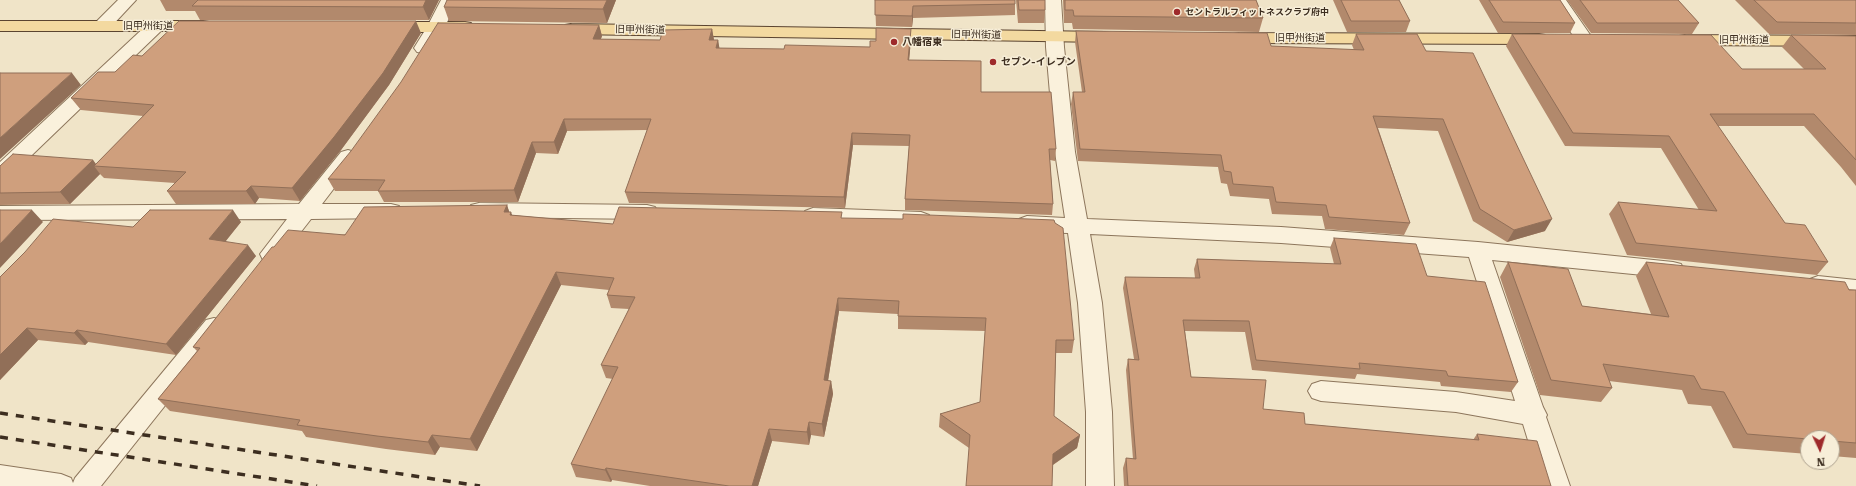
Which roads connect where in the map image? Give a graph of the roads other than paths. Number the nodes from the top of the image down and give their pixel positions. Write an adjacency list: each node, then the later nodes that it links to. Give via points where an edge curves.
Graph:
1 (128, 0): 6 (street)
2 (449, 0): 10 (street)
3 (1053, 0): 13 (street)
4 (1557, 0): 16 (street)
5 (0, 26): 6 (main road, 旧甲州街道)
6 (102, 26): 7 (main road, 旧甲州街道)
7 (156, 26): 8 (main road, 旧甲州街道); 21 (street)
8 (219, 26)
9 (370, 27): 10 (main road)
10 (436, 27): 11 (main road); 19 (street)
11 (483, 28)
12 (554, 28): 13 (main road, 旧甲州街道)
13 (1055, 36): 14 (main road, 旧甲州街道); 31 (street, via 1065,152)
14 (1125, 37)
15 (1226, 38): 16 (main road, 旧甲州街道)
16 (1592, 39)
17 (1672, 40): 18 (main road, 旧甲州街道)
18 (1856, 40)
19 (411, 68)
20 (358, 143): 26 (street)
21 (0, 174)
22 (460, 210): 27 (street)
23 (413, 211): 26 (street)
24 (0, 212): 25 (street)
25 (65, 212): 26 (street); 32 (street)
26 (304, 212): 34 (street)
27 (670, 212)
28 (794, 215): 29 (street)
29 (943, 220)
30 (1005, 223): 31 (street)
31 (1078, 226): 33 (street, via 1281,235); 44 (street, via 1090,303 1099,412)
32 (46, 235)
33 (1478, 250): 35 (street); 40 (street)
34 (260, 268)
35 (1691, 272)
36 (1801, 283): 37 (street)
37 (1856, 289)
38 (226, 311): 43 (street)
39 (1321, 391): 40 (street, via 1456,402)
40 (1534, 415): 45 (street)
41 (0, 477): 42 (street)
42 (61, 486)
43 (85, 486)
44 (1100, 486)
45 (1556, 486)

